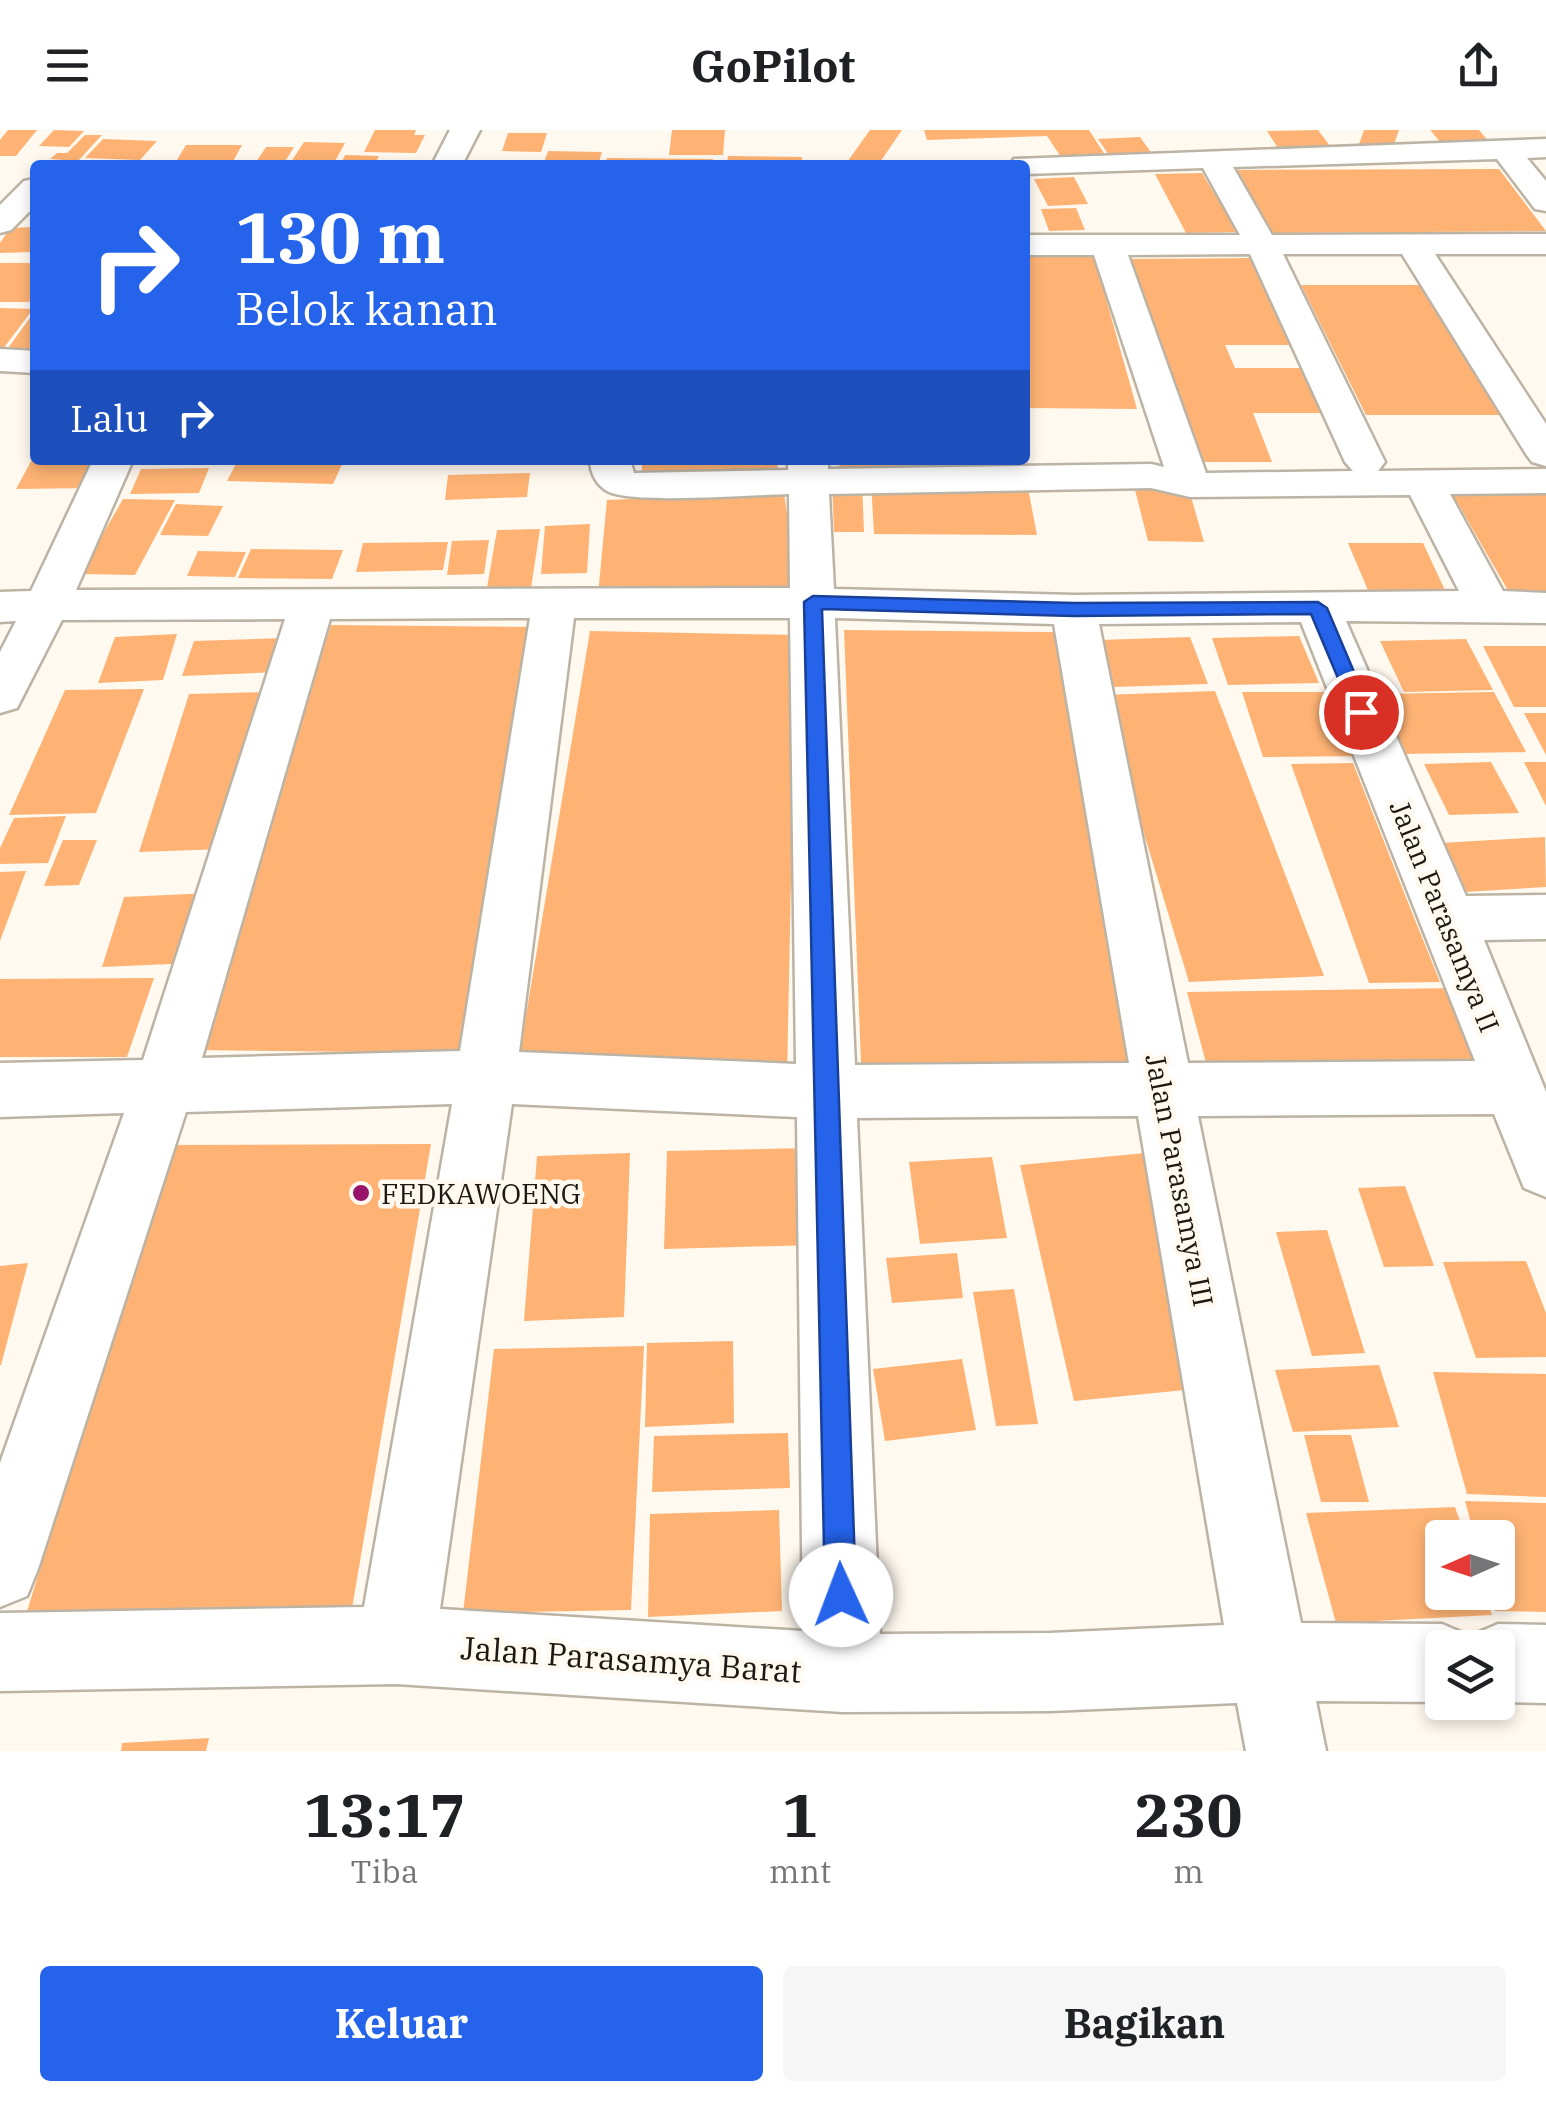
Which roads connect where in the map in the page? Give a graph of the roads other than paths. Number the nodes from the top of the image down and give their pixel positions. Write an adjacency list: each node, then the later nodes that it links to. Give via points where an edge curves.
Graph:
1 (465, 130): 6 (street)
2 (1169, 130): 7 (street)
3 (1403, 142): 5 (street); 7 (street)
4 (1546, 148): 5 (street)
5 (1506, 150): 12 (street)
6 (450, 160)
7 (1199, 160): 8 (street); 14 (street)
8 (1030, 165)
9 (0, 184): 10 (street)
10 (30, 186)
11 (30, 191): 13 (street)
12 (1546, 202)
13 (0, 223)
14 (1261, 243): 15 (street); 18 (street); 22 (street)
15 (1412, 244): 16 (street); 21 (street)
16 (1546, 244)
17 (1030, 245): 18 (street)
18 (1108, 246): 28 (street)
19 (0, 360): 20 (street)
20 (30, 362)
21 (1546, 454)
22 (1364, 462): 23 (street); 28 (street)
23 (1546, 463)
24 (112, 465): 33 (street)
25 (610, 465): 26 (street, via 618,482 630,485)
26 (808, 470): 27 (street); 31 (street)
27 (989, 470): 28 (street)
28 (1175, 476): 30 (street)
29 (1546, 481): 30 (street)
30 (1424, 483): 35 (street)
31 (813, 602): 34 (street); 39 (street); 48 (street)
32 (312, 604): 33 (street); 34 (street); 44 (street)
33 (47, 605): 36 (street); 40 (street)
34 (554, 605): 43 (street)
35 (1488, 605): 37 (street); 38 (street)
36 (0, 607)
37 (1318, 608): 39 (street); 42 (street, Jalan Parasamya II)
38 (1546, 608)
39 (1074, 610): 46 (street, Jalan Parasamya III)
40 (0, 696)
41 (1546, 917): 42 (street)
42 (1448, 918): 45 (street, Jalan Parasamya II)
43 (486, 1077): 44 (street); 48 (street); 51 (street)
44 (165, 1083): 47 (street); 50 (street)
45 (1512, 1087): 46 (street); 49 (street, Jalan Parasamya II)
46 (1162, 1089): 48 (street); 53 (street, Jalan Parasamya III)
47 (0, 1090)
48 (824, 1092): 57 (street)
49 (1546, 1168)
50 (0, 1570)
51 (396, 1645): 52 (street, Jalan Parasamya Barat); 57 (street, Jalan Parasamya Barat)
52 (0, 1652)
53 (1270, 1662): 54 (street, Jalan Parasamya Barat); 57 (street, Jalan Parasamya Barat); 58 (street, Jalan Parasamya III)
54 (1425, 1663)
55 (1515, 1664): 56 (street)
56 (1546, 1664)
57 (843, 1673)
58 (1286, 1751)

